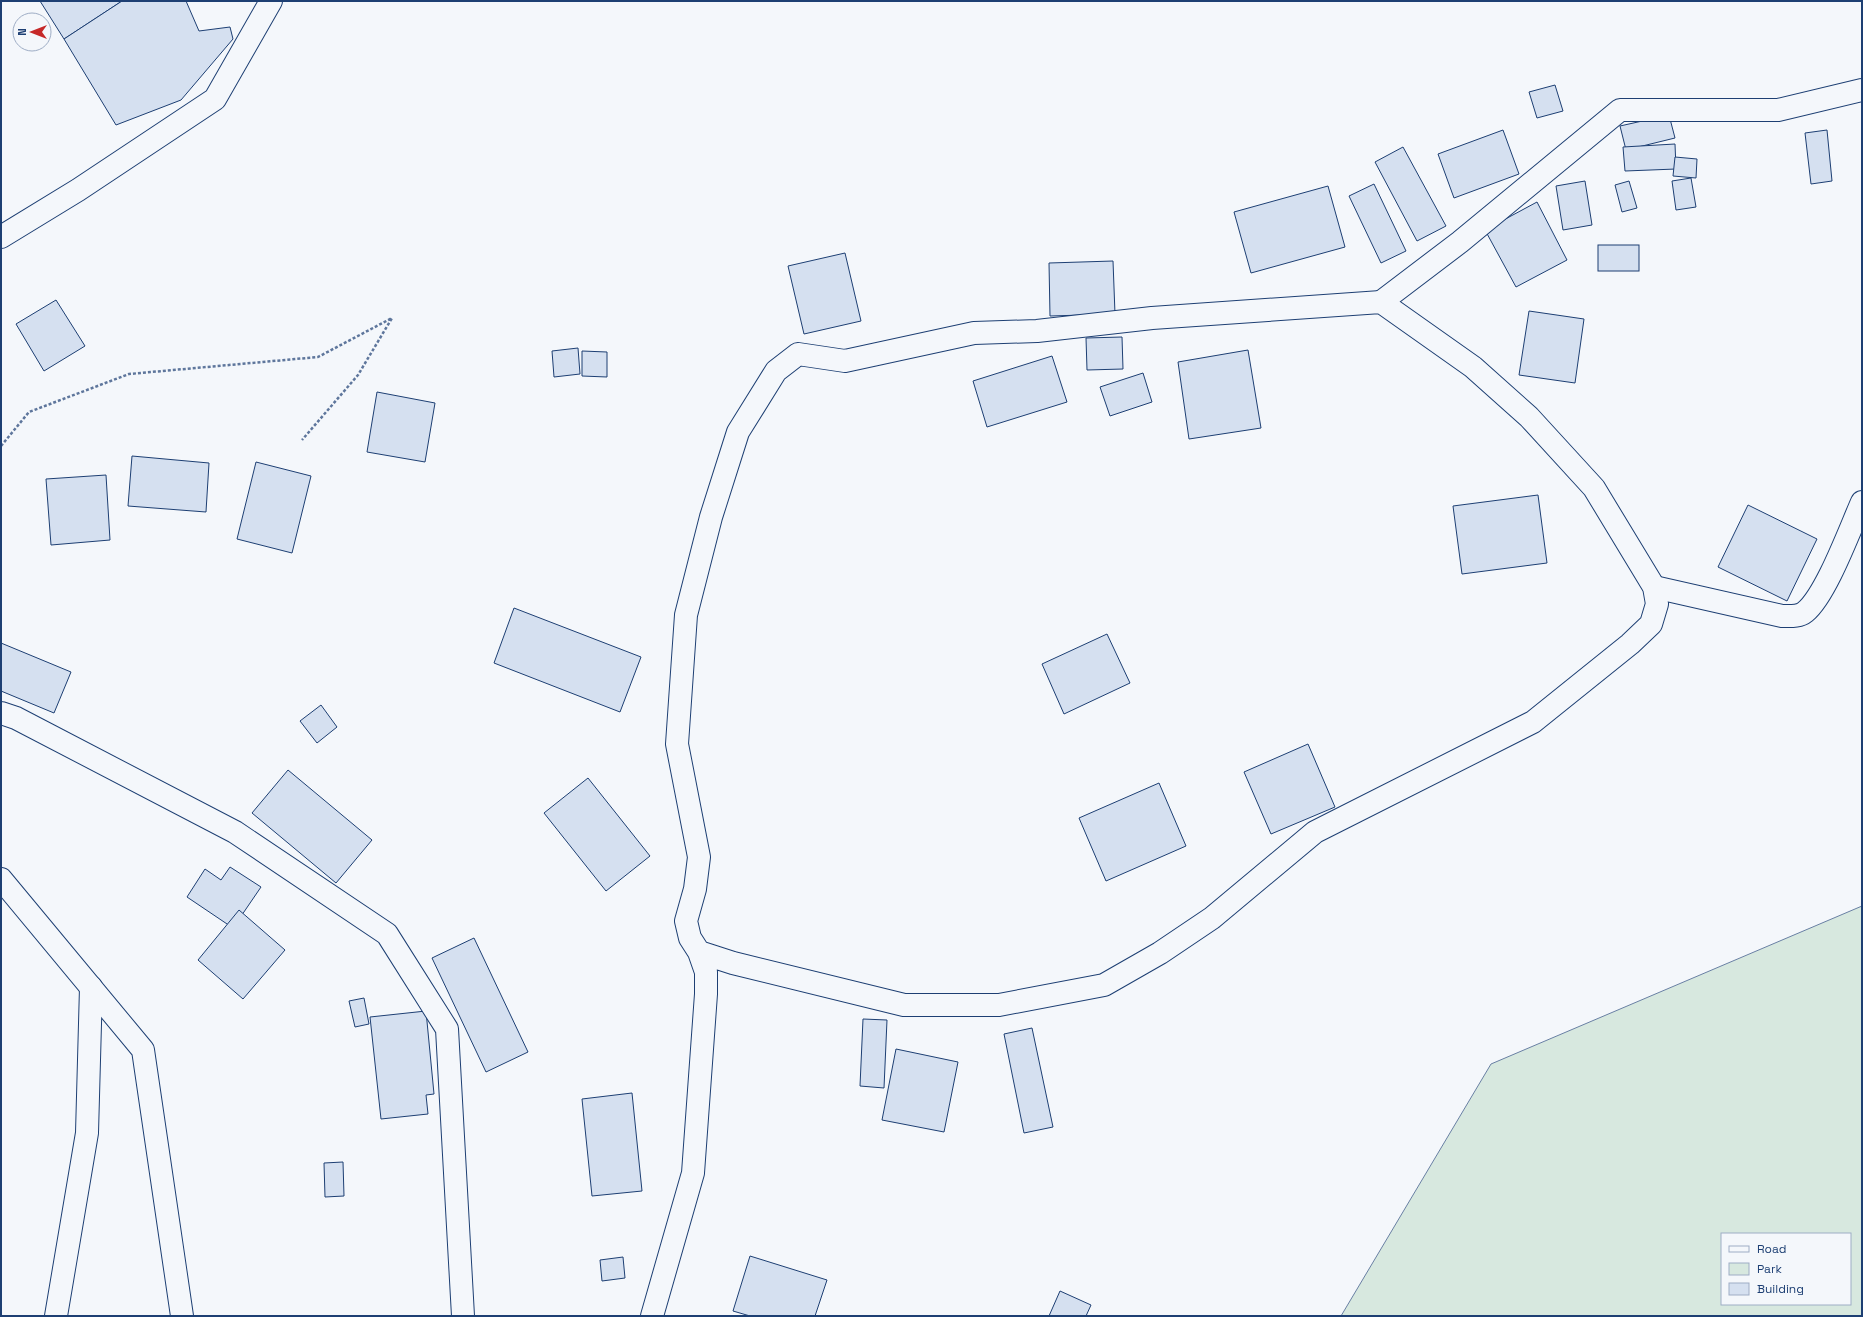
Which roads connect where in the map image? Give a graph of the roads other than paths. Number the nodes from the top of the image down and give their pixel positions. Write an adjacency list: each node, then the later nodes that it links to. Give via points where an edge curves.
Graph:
1 (271, 1): 3 (street, via 215,99 78,190)
2 (1862, 90): 4 (street, via 1778,110 1620,110 1460,242)
3 (1, 237)
4 (1381, 302): 6 (street, via 1473,367 1529,417 1594,488); 9 (street, via 1152,318 1037,331 974,333 845,361 798,354 776,371 738,432 711,517 686,615 677,744 699,857 695,890 686,921 690,938)
5 (1862, 502): 6 (street, via 1821,592 1805,612 1796,616 1775,615)
6 (1654, 587): 9 (street, via 1657,604 1651,624 1533,722 1315,832 1212,918 1160,953 1104,985 999,1005 904,1005 733,964)
7 (1, 713): 13 (street, via 16,718 235,832 387,934 447,1029)
8 (1, 879): 10 (street)
9 (699, 952): 14 (street, via 706,972 706,994 693,1173)
10 (91, 987): 11 (street, via 87,1133); 12 (street, via 143,1050)
11 (56, 1316)
12 (182, 1316)
13 (463, 1316)
14 (652, 1316)

